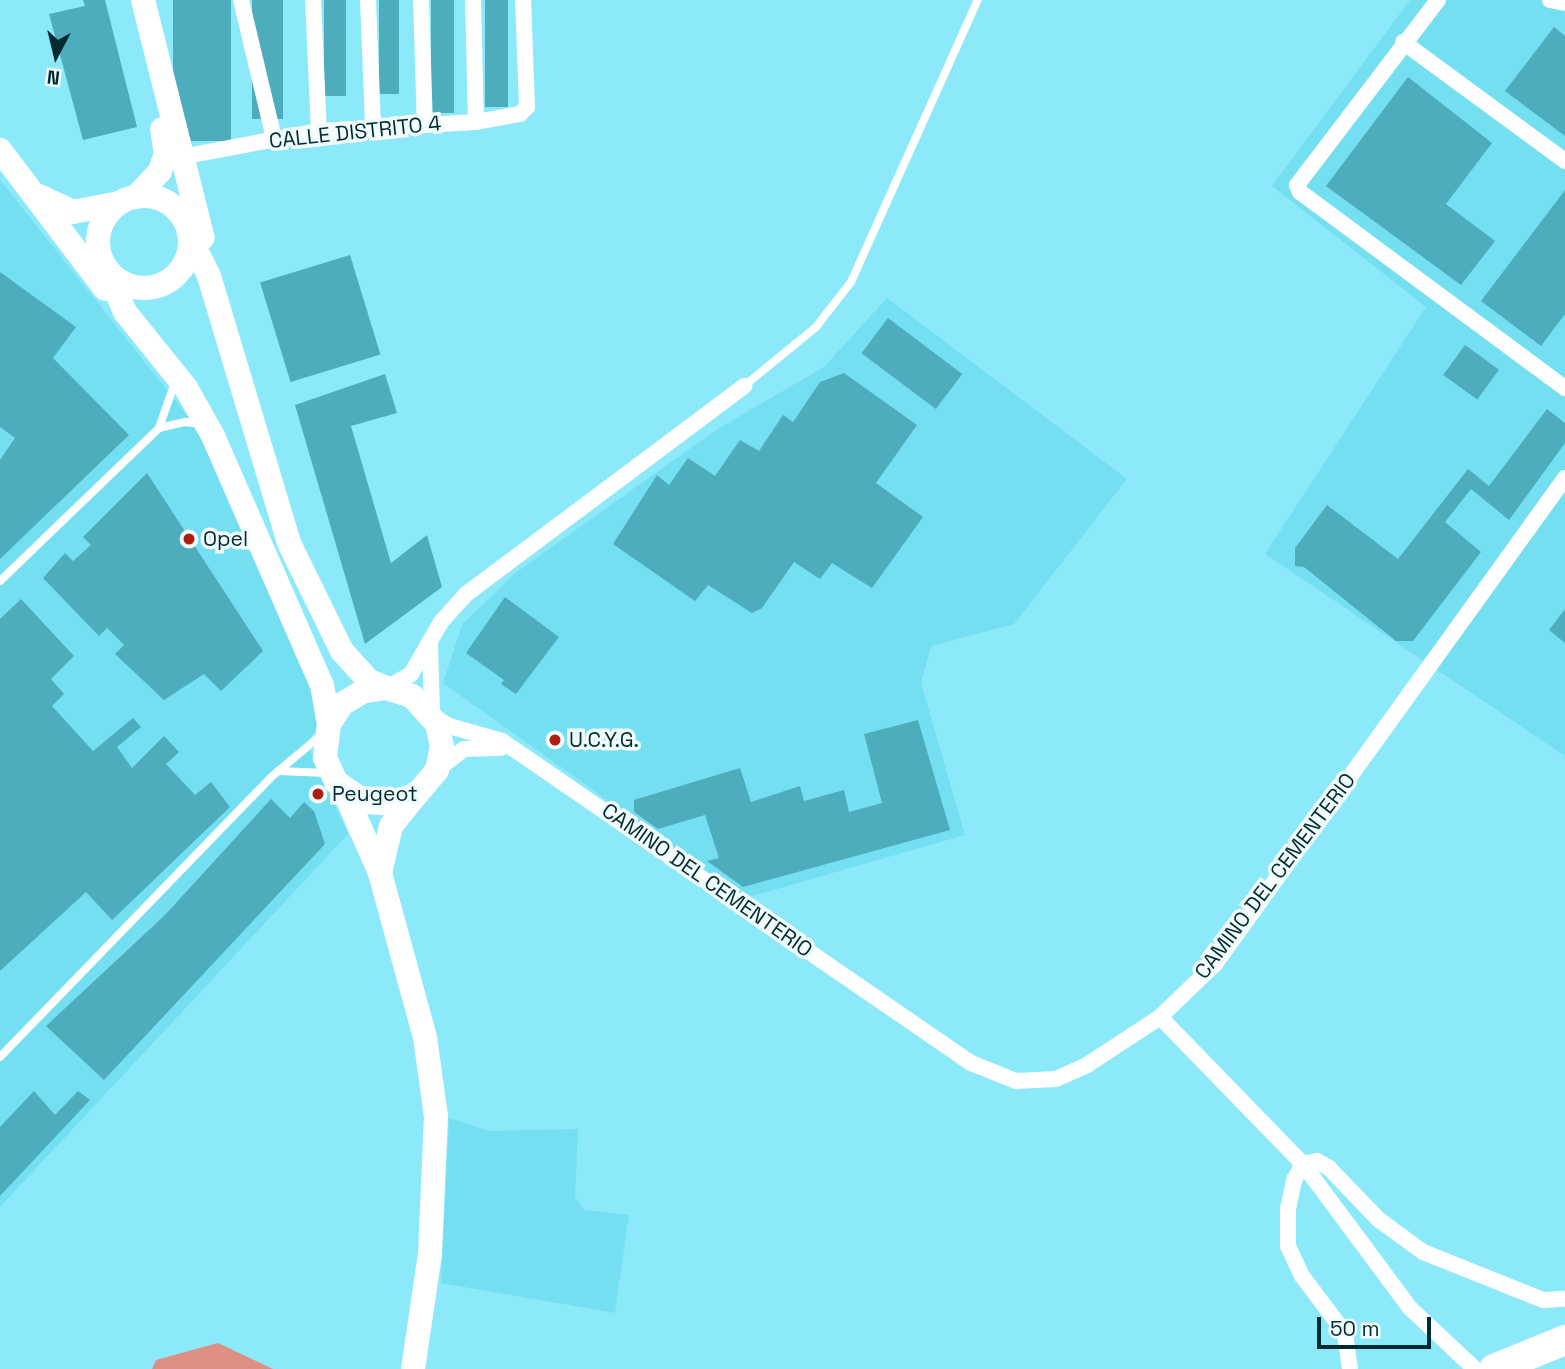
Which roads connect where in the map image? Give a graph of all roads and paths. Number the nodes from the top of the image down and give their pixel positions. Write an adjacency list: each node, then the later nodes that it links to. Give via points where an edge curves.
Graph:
1 (134, 0): 23 (main road, via 166,154 150,186)
2 (143, 0): 20 (main road)
3 (241, 0): 18 (street)
4 (313, 0): 17 (street)
5 (368, 0): 16 (street)
6 (421, 0): 15 (street)
7 (473, 0): 14 (street)
8 (523, 0): 14 (street, CALLE DISTRITO 4, via 527,107 520,114)
9 (978, 0): 29 (lane, via 851,282 816,327)
10 (1438, 0): 13 (street)
11 (1550, 0): 12 (street)
12 (1565, 3)
13 (1403, 42): 21 (street); 30 (street, via 1298,179 1300,192)
14 (476, 122): 15 (street, CALLE DISTRITO 4)
15 (425, 124): 16 (street, CALLE DISTRITO 4)
16 (373, 126): 17 (street, CALLE DISTRITO 4)
17 (319, 131): 18 (street, CALLE DISTRITO 4)
18 (274, 139): 20 (street, CALLE DISTRITO 4)
19 (0, 150): 22 (main road)
20 (181, 157): 24 (main road); 26 (main road)
21 (1565, 162)
22 (23, 181): 23 (main road, via 63,211 83,212); 27 (main road)
23 (128, 200): 24 (main road, via 164,201); 25 (main road, via 105,218 98,238)
24 (188, 229): 25 (main road, via 185,264 166,283 141,288 128,285); 26 (main road)
25 (107, 269): 27 (main road)
26 (209, 276): 36 (main road, via 289,543 342,651 358,671)
27 (125, 312): 28 (main road)
28 (174, 372): 31 (lane, via 172,399); 32 (main road)
29 (744, 386): 35 (street, via 516,553 465,595)
30 (1565, 388)
31 (159, 428): 32 (lane, via 185,422); 34 (lane)
32 (209, 428): 38 (main road, via 322,685)
33 (1565, 478): 45 (street, CAMINO DEL CEMENTERIO, via 1215,964)
34 (0, 582)
35 (430, 642): 36 (street, via 411,674); 37 (street)
36 (386, 688): 37 (main road, via 412,696); 38 (main road, via 352,697)
37 (432, 715): 39 (street, CAMINO DEL CEMENTERIO, via 449,726 502,741); 40 (main road, via 442,747)
38 (329, 725): 41 (lane, via 313,745); 42 (main road, via 325,749)
39 (507, 747): 40 (street, via 464,749); 45 (street, CAMINO DEL CEMENTERIO, via 584,794 993,1075 1016,1081 1056,1079 1087,1065)
40 (437, 770): 43 (main road)
41 (278, 771): 42 (lane); 46 (lane)
42 (337, 781): 43 (main road, via 379,805); 44 (main road)
43 (417, 794): 44 (main road, via 391,826)
44 (380, 873): 50 (main road, via 425,1037 436,1116 430,1254)
45 (1160, 1017): 47 (street)
46 (0, 1057)
47 (1303, 1164): 48 (street, via 1317,1161 1329,1168 1378,1219 1423,1252 1543,1300); 51 (street, via 1288,1209 1287,1246 1345,1333); 52 (street, via 1402,1298)
48 (1565, 1299)
49 (1565, 1340): 53 (highway)
50 (413, 1369)
51 (1350, 1369)
52 (1475, 1369)
53 (1494, 1369)

